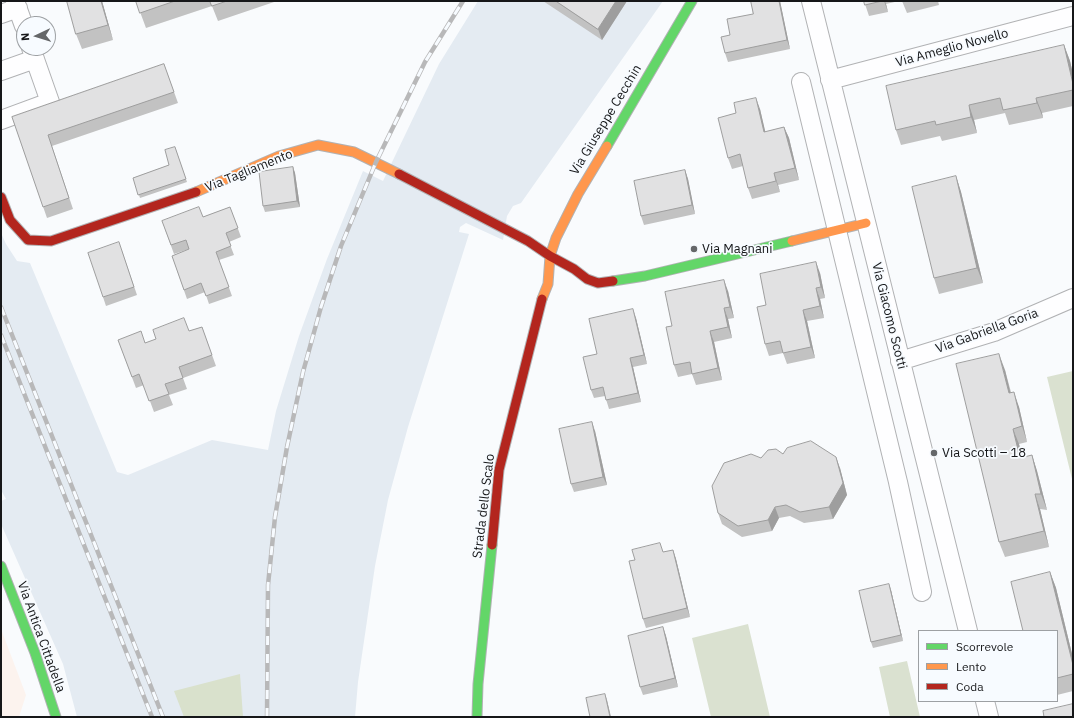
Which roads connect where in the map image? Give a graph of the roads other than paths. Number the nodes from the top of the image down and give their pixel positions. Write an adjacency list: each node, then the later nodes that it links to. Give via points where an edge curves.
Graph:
1 (692, 1): 16 (street, Via Giuseppe Cecchin, via 578,194)
2 (811, 1): 10 (street, Via Giacomo Scotti)
3 (17, 4): 4 (street); 5 (street)
4 (1, 14)
5 (21, 16)
6 (1073, 16): 10 (street, Via Ameglio Novello)
7 (29, 56): 9 (street)
8 (34, 56): 12 (street, via 50,102)
9 (1, 71)
10 (830, 80): 14 (street, Via Giacomo Scotti)
11 (801, 82): 15 (street)
12 (1, 120)
13 (1, 197): 16 (street, Via Tagliamento, via 10,220 28,240 51,241 191,194 279,156 318,145 354,152 376,162 528,240)
14 (866, 223): 15 (street, Via Tagliamento); 18 (street, Via Giacomo Scotti)
15 (837, 230): 16 (street, Via Tagliamento, via 645,276 598,283); 20 (street)
16 (550, 256): 24 (street, Strada dello Scalo, via 548,284 542,298 499,470)
17 (1073, 298): 18 (street, Via Gabriella Goria, via 994,332)
18 (900, 361): 21 (street, Via Giacomo Scotti)
19 (1, 566): 23 (street, Via Antica Cittadella, via 35,653)
20 (922, 592)
21 (968, 630)
22 (985, 702): 25 (street)
23 (56, 717)
24 (477, 717)
25 (989, 717)

